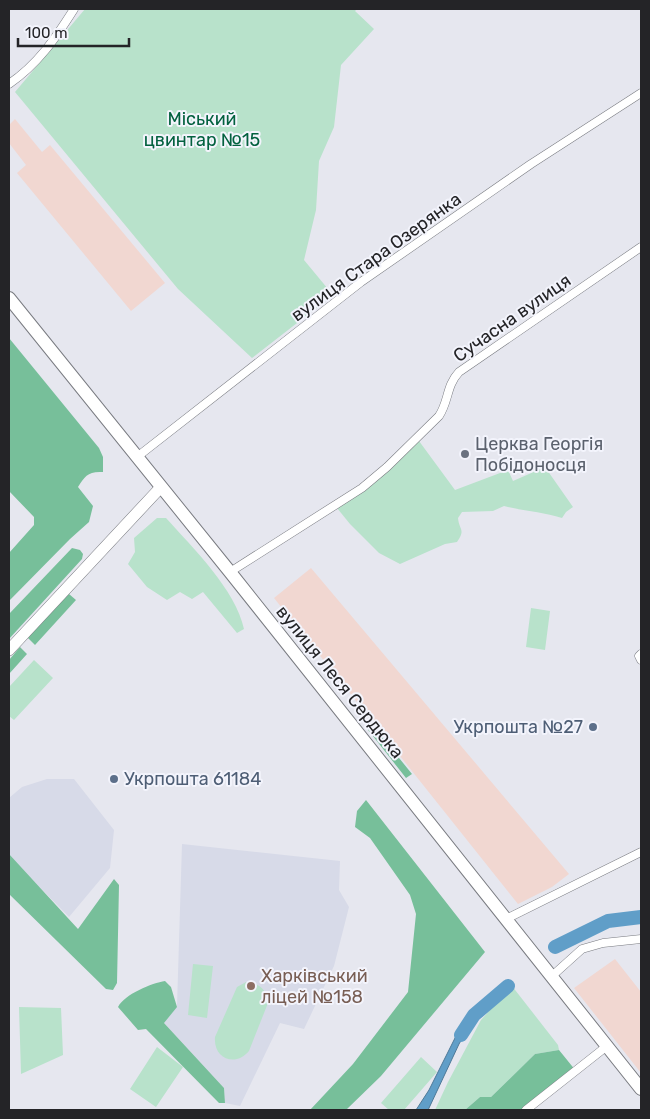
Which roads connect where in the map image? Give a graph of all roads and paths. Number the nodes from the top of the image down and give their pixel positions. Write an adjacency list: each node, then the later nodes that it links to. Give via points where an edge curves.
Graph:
1 (74, 9): 2 (street, via 35,64)
2 (9, 84)
3 (641, 94): 6 (street, вулиця Стара Озерянка, via 530,164 361,282)
4 (641, 247): 8 (street, Сучасна вулиця, via 459,372 452,380 439,416 362,488)
5 (9, 298): 6 (main road, вулиця Леся Сердюка)
6 (138, 457): 7 (main road, вулиця Леся Сердюка)
7 (161, 487): 8 (main road, вулиця Леся Сердюка); 9 (street)
8 (230, 572): 13 (main road, вулиця Леся Сердюка)
9 (9, 650)
10 (641, 654): 11 (street)
11 (641, 660)
12 (641, 852): 13 (street)
13 (506, 919): 15 (main road, вулиця Леся Сердюка)
14 (641, 939): 15 (street, via 582,949)
15 (548, 972): 16 (main road, вулиця Леся Сердюка)
16 (607, 1046): 17 (main road, вулиця Леся Сердюка); 18 (street)
17 (641, 1089)
18 (526, 1110)

